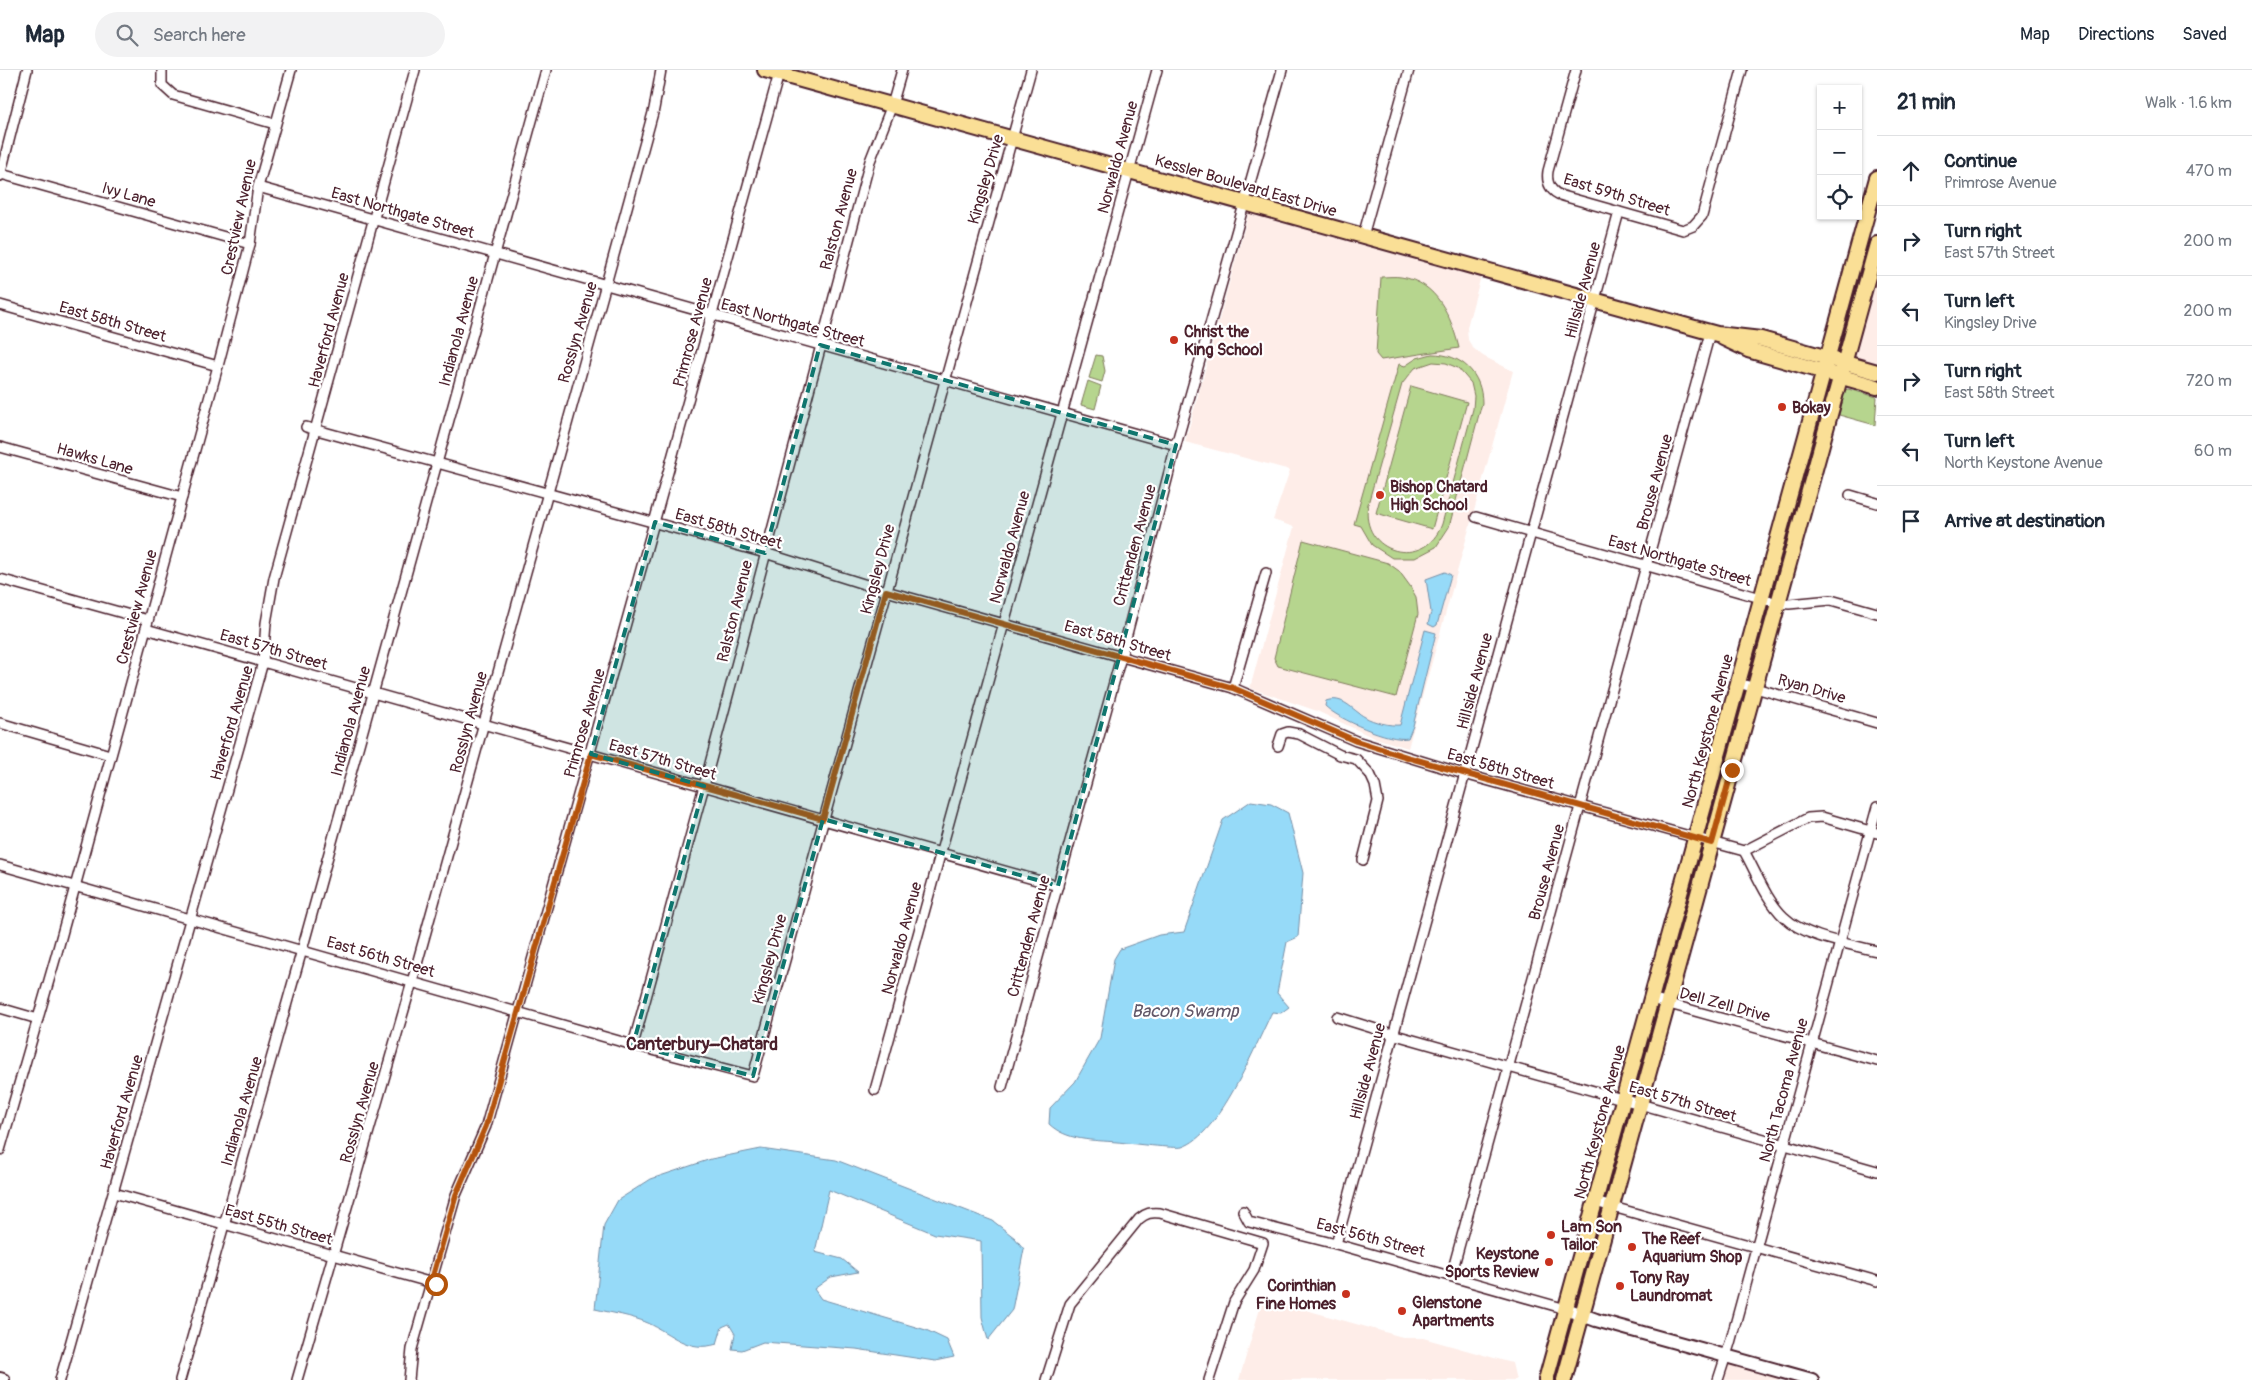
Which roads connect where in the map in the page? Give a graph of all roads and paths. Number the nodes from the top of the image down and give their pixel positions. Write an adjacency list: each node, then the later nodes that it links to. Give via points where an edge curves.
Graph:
1 (27, 70): 20 (street)
2 (162, 70): 17 (street, via 163,87 173,95)
3 (290, 70): 17 (street, Crestview Avenue)
4 (415, 70): 25 (street, Haverford Avenue)
5 (546, 70): 29 (street, Indianola Avenue)
6 (661, 70): 30 (street, Rosslyn Avenue, via 654,109)
7 (765, 70): 15 (main road, Kessler Boulevard East Drive)
8 (902, 70): 16 (street, Ralston Avenue)
9 (1031, 70): 18 (street, Kingsley Drive)
10 (1157, 70): 19 (street, Norwaldo Avenue)
11 (1282, 70): 23 (street, Crittenden Avenue)
12 (1409, 70): 26 (street)
13 (1576, 70): 24 (street, East 59th Street, via 1548,171 1550,186 1558,195)
14 (1742, 70): 24 (street, East 59th Street, via 1702,216 1692,227 1680,229)
15 (780, 72): 16 (main road, Kessler Boulevard East Drive); 33 (street, Primrose Avenue)
16 (892, 105): 18 (main road, Kessler Boulevard East Drive); 35 (street, Ralston Avenue, via 870,161)
17 (275, 124): 22 (street, Crestview Avenue)
18 (1012, 138): 19 (main road, Kessler Boulevard East Drive); 40 (street, Kingsley Drive)
19 (1129, 171): 23 (main road, Kessler Boulevard East Drive); 42 (street, Norwaldo Avenue)
20 (0, 175): 27 (street, Ivy Lane)
21 (1877, 178): 36 (main road, North Keystone Avenue)
22 (258, 187): 25 (street, East Northgate Street); 27 (street, Crestview Avenue)
23 (1244, 203): 26 (main road, Kessler Boulevard East Drive); 45 (street, Crittenden Avenue)
24 (1618, 212): 31 (street, Hillside Avenue)
25 (374, 219): 29 (street, East Northgate Street); 44 (street, Haverford Avenue)
26 (1363, 236): 31 (main road, Kessler Boulevard East Drive)
27 (250, 244): 37 (street, Crestview Avenue)
28 (1877, 244): 38 (main road, North Keystone Avenue)
29 (495, 254): 30 (street, East Northgate Street); 47 (street, Indianola Avenue)
30 (606, 284): 33 (street, East Northgate Street); 48 (street, Rosslyn Avenue)
31 (1595, 301): 34 (main road, Kessler Boulevard East Drive); 54 (street, Hillside Avenue)
32 (0, 305): 37 (street, East 58th Street)
33 (712, 315): 35 (street, East Northgate Street); 53 (street, Primrose Avenue)
34 (1713, 334): 36 (main road, Kessler Boulevard East Drive, via 1753,337); 56 (street, Brouse Avenue)
35 (820, 345): 40 (street, East Northgate Street); 55 (street, Ralston Avenue)
36 (1826, 364): 38 (main road, Kessler Boulevard East Drive); 60 (main road, North Keystone Avenue)
37 (218, 366): 50 (street, Crestview Avenue)
38 (1842, 369): 39 (main road, Kessler Boulevard East Drive); 41 (main road, Kessler Boulevard East Drive); 61 (main road, North Keystone Avenue)
39 (1877, 372)
40 (945, 380): 42 (street, East Northgate Street); 59 (street, Kingsley Drive)
41 (1877, 387)
42 (1062, 411): 45 (street, East Northgate Street); 63 (street, Norwaldo Avenue)
43 (306, 427): 44 (street, East 58th Street)
44 (316, 430): 47 (street, East 58th Street); 66 (street, Haverford Avenue, via 272,589)
45 (1176, 445): 65 (street, Crittenden Avenue)
46 (0, 447): 50 (street, Hawks Lane)
47 (437, 464): 48 (street, East 58th Street); 70 (street, Indianola Avenue)
48 (546, 494): 53 (street, East 58th Street); 73 (street, Rosslyn Avenue)
49 (1850, 495): 51 (street)
50 (182, 497): 64 (street, Crestview Avenue)
51 (1877, 503)
52 (1476, 517): 54 (street, East Northgate Street)
53 (655, 522): 55 (street, East 58th Street); 76 (street, Primrose Avenue)
54 (1530, 533): 56 (street, East Northgate Street); 79 (street, Hillside Avenue)
55 (765, 553): 59 (street, East 58th Street); 80 (street, Ralston Avenue)
56 (1646, 566): 60 (street, East Northgate Street); 81 (street, Brouse Avenue)
57 (1266, 573): 68 (street)
58 (0, 579): 64 (street, East 57th Street)
59 (886, 591): 63 (street, East 58th Street); 83 (street, Kingsley Drive)
60 (1762, 598): 61 (street, East Northgate Street); 67 (main road, North Keystone Avenue)
61 (1778, 603): 62 (street, East Northgate Street, via 1831,600); 69 (main road, North Keystone Avenue)
62 (1877, 613)
63 (1004, 622): 65 (street, East 58th Street); 88 (street, Norwaldo Avenue)
64 (147, 624): 66 (street, East 57th Street); 77 (street, Crestview Avenue)
65 (1121, 657): 68 (street, East 58th Street); 92 (street, Crittenden Avenue)
66 (263, 662): 70 (street, East 57th Street); 93 (street, Haverford Avenue)
67 (1738, 683): 69 (street, Ryan Drive); 85 (main road, North Keystone Avenue)
68 (1233, 688): 74 (street, East 58th Street)
69 (1755, 688): 72 (street, Ryan Drive); 86 (main road, North Keystone Avenue)
70 (373, 693): 73 (street, East 57th Street); 95 (street, Indianola Avenue)
71 (0, 723): 77 (street)
72 (1877, 723)
73 (483, 724): 76 (street, East 57th Street); 97 (street, Rosslyn Avenue)
74 (1356, 741): 78 (street); 79 (street, East 58th Street)
75 (1278, 746): 78 (street, via 1282,734 1293,733)
76 (591, 754): 80 (street, East 57th Street); 101 (street, Primrose Avenue)
77 (110, 755): 91 (street, Crestview Avenue)
78 (1350, 758): 89 (street, via 1366,768 1378,793)
79 (1464, 774): 81 (street, East 58th Street); 104 (street, Hillside Avenue)
80 (704, 786): 83 (street, East 57th Street); 106 (street, Ralston Avenue)
81 (1580, 806): 85 (street, East 58th Street); 108 (street, Brouse Avenue)
82 (1877, 807): 84 (street, North Tacoma Avenue)
83 (823, 819): 88 (street, East 57th Street); 109 (street, Kingsley Drive)
84 (1874, 832): 87 (street, via 1815,817); 94 (street, North Tacoma Avenue)
85 (1695, 838): 86 (street, East 58th Street); 98 (main road, North Keystone Avenue)
86 (1712, 843): 87 (street, East 58th Street); 99 (main road, North Keystone Avenue)
87 (1744, 851): 94 (street, via 1784,917 1801,929)
88 (940, 852): 92 (street, East 57th Street); 111 (street, Norwaldo Avenue)
89 (1363, 860)
90 (0, 865): 91 (street, East 56th Street)
91 (75, 886): 93 (street, East 56th Street); 103 (street, Crestview Avenue)
92 (1058, 886): 110 (street, Crittenden Avenue)
93 (191, 920): 95 (street, East 56th Street); 118 (street, Haverford Avenue)
94 (1840, 941): 96 (street); 105 (street, North Tacoma Avenue)
95 (302, 950): 97 (street, East 56th Street); 122 (street, Indianola Avenue)
96 (1877, 951)
97 (412, 982): 101 (street, East 56th Street); 125 (street, Rosslyn Avenue)
98 (1651, 999): 99 (street, Dell Zell Drive); 112 (main road, North Keystone Avenue)
99 (1668, 1004): 105 (street, Dell Zell Drive); 113 (main road, North Keystone Avenue)
100 (0, 1008): 103 (street)
101 (518, 1012): 106 (street, East 56th Street); 128 (street, Primrose Avenue, via 486,1126 456,1195)
102 (1337, 1016): 104 (street, East 57th Street)
103 (38, 1019): 114 (street, Crestview Avenue)
104 (1392, 1034): 108 (street, East 57th Street); 123 (street, Hillside Avenue)
105 (1812, 1043): 107 (street, Dell Zell Drive); 115 (street, North Tacoma Avenue)
106 (633, 1045): 109 (street, East 56th Street)
107 (1877, 1061)
108 (1508, 1067): 112 (street, East 57th Street); 126 (street, Brouse Avenue)
109 (752, 1076)
110 (1002, 1087)
111 (875, 1090)
112 (1623, 1100): 113 (street, East 57th Street); 119 (main road, North Keystone Avenue)
113 (1640, 1104): 115 (street, East 57th Street); 120 (main road, North Keystone Avenue)
114 (2, 1136): 116 (street, Crestview Avenue)
115 (1783, 1145): 117 (street, East 57th Street); 124 (street, North Tacoma Avenue)
116 (0, 1150)
117 (1877, 1171)
118 (114, 1193): 122 (street, East 55th Street); 132 (street, Haverford Avenue)
119 (1595, 1202): 120 (street); 129 (main road, North Keystone Avenue)
120 (1612, 1206): 124 (street); 130 (main road, North Keystone Avenue)
121 (1243, 1211): 123 (street, East 56th Street, via 1249,1222)
122 (224, 1224): 125 (street, East 55th Street); 133 (street, Indianola Avenue)
123 (1336, 1244): 126 (street, East 56th Street)
124 (1756, 1247): 127 (street); 131 (street, North Tacoma Avenue)
125 (334, 1255): 128 (street, East 55th Street); 134 (street, Rosslyn Avenue)
126 (1451, 1276): 129 (street, East 56th Street)
127 (1877, 1281)
128 (433, 1284): 135 (street, Primrose Avenue, via 411,1355)
129 (1566, 1309): 130 (street, East 56th Street); 138 (main road, North Keystone Avenue)
130 (1582, 1316): 131 (street, East 56th Street); 139 (main road, North Keystone Avenue)
131 (1725, 1356): 140 (street, North Tacoma Avenue); 141 (street, East 56th Street)
132 (60, 1380)
133 (180, 1380)
134 (297, 1380)
135 (409, 1380)
136 (1046, 1380): 137 (street, via 1070,1304 1139,1219 1146,1214 1160,1213 1263,1243 1254,1270 1234,1302)
137 (1209, 1380)
138 (1546, 1380)
139 (1564, 1380)
140 (1718, 1380)
141 (1812, 1380)

